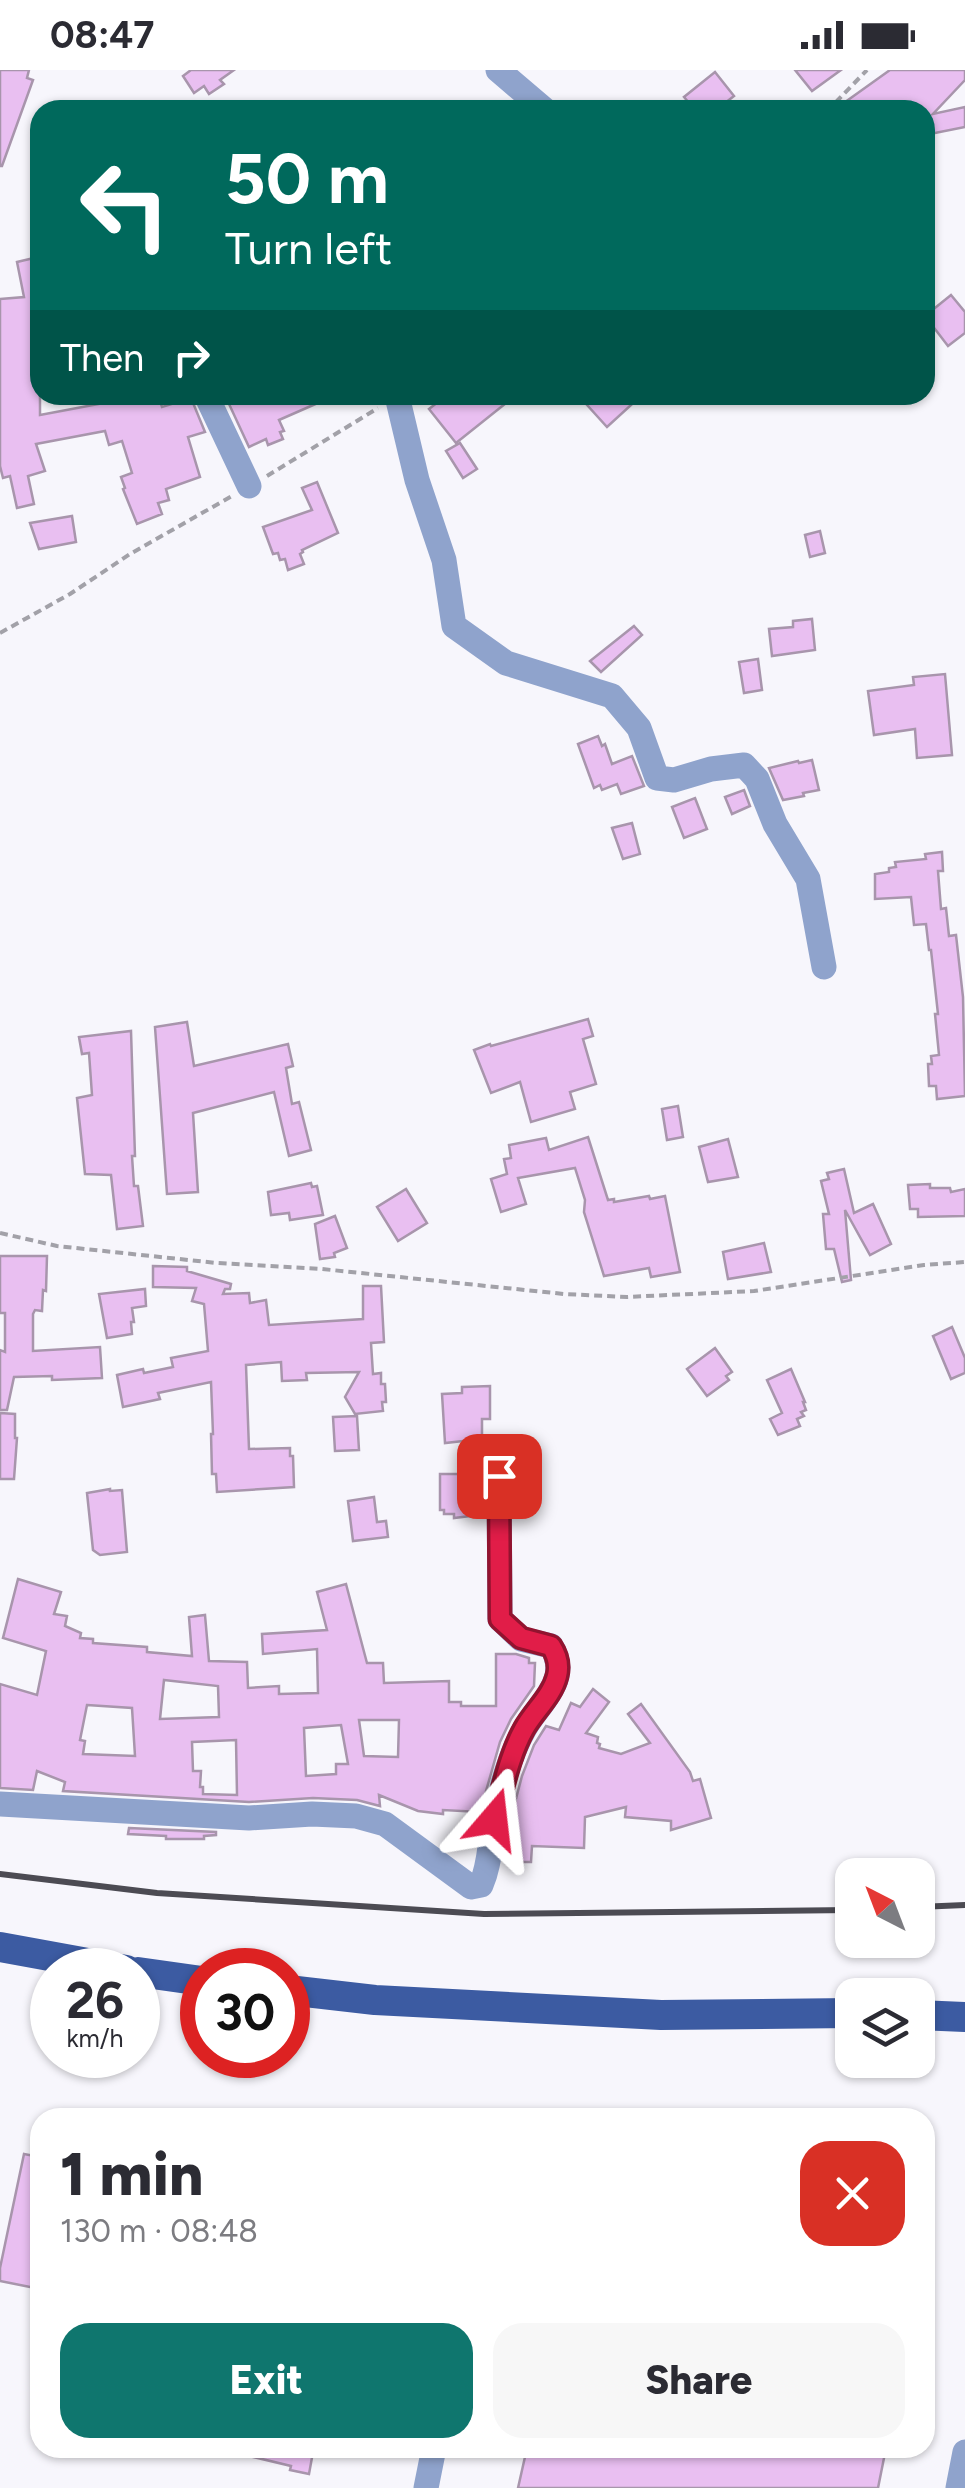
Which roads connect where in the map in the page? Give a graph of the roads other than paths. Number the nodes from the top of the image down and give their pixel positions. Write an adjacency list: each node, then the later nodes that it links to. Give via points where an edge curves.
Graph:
1 (498, 70): 2 (street)
2 (532, 100)
3 (211, 405): 5 (street)
4 (398, 405): 6 (street, via 444,560 454,626 506,664 612,696 638,728 657,778 744,765 808,879)
5 (249, 486)
6 (824, 968)
7 (499, 1476): 8 (street, via 500,1619 521,1638 551,1646 558,1674 512,1759 480,1885 471,1888 384,1824 356,1816 249,1818)
8 (0, 1804)
9 (0, 1947): 10 (main road)
10 (30, 1952)
11 (310, 1992): 12 (main road, via 660,2015)
12 (835, 2013)
13 (935, 2017): 14 (main road)
14 (965, 2018)
15 (965, 2452): 18 (street)
16 (432, 2458): 17 (street)
17 (426, 2488)
18 (958, 2488)

